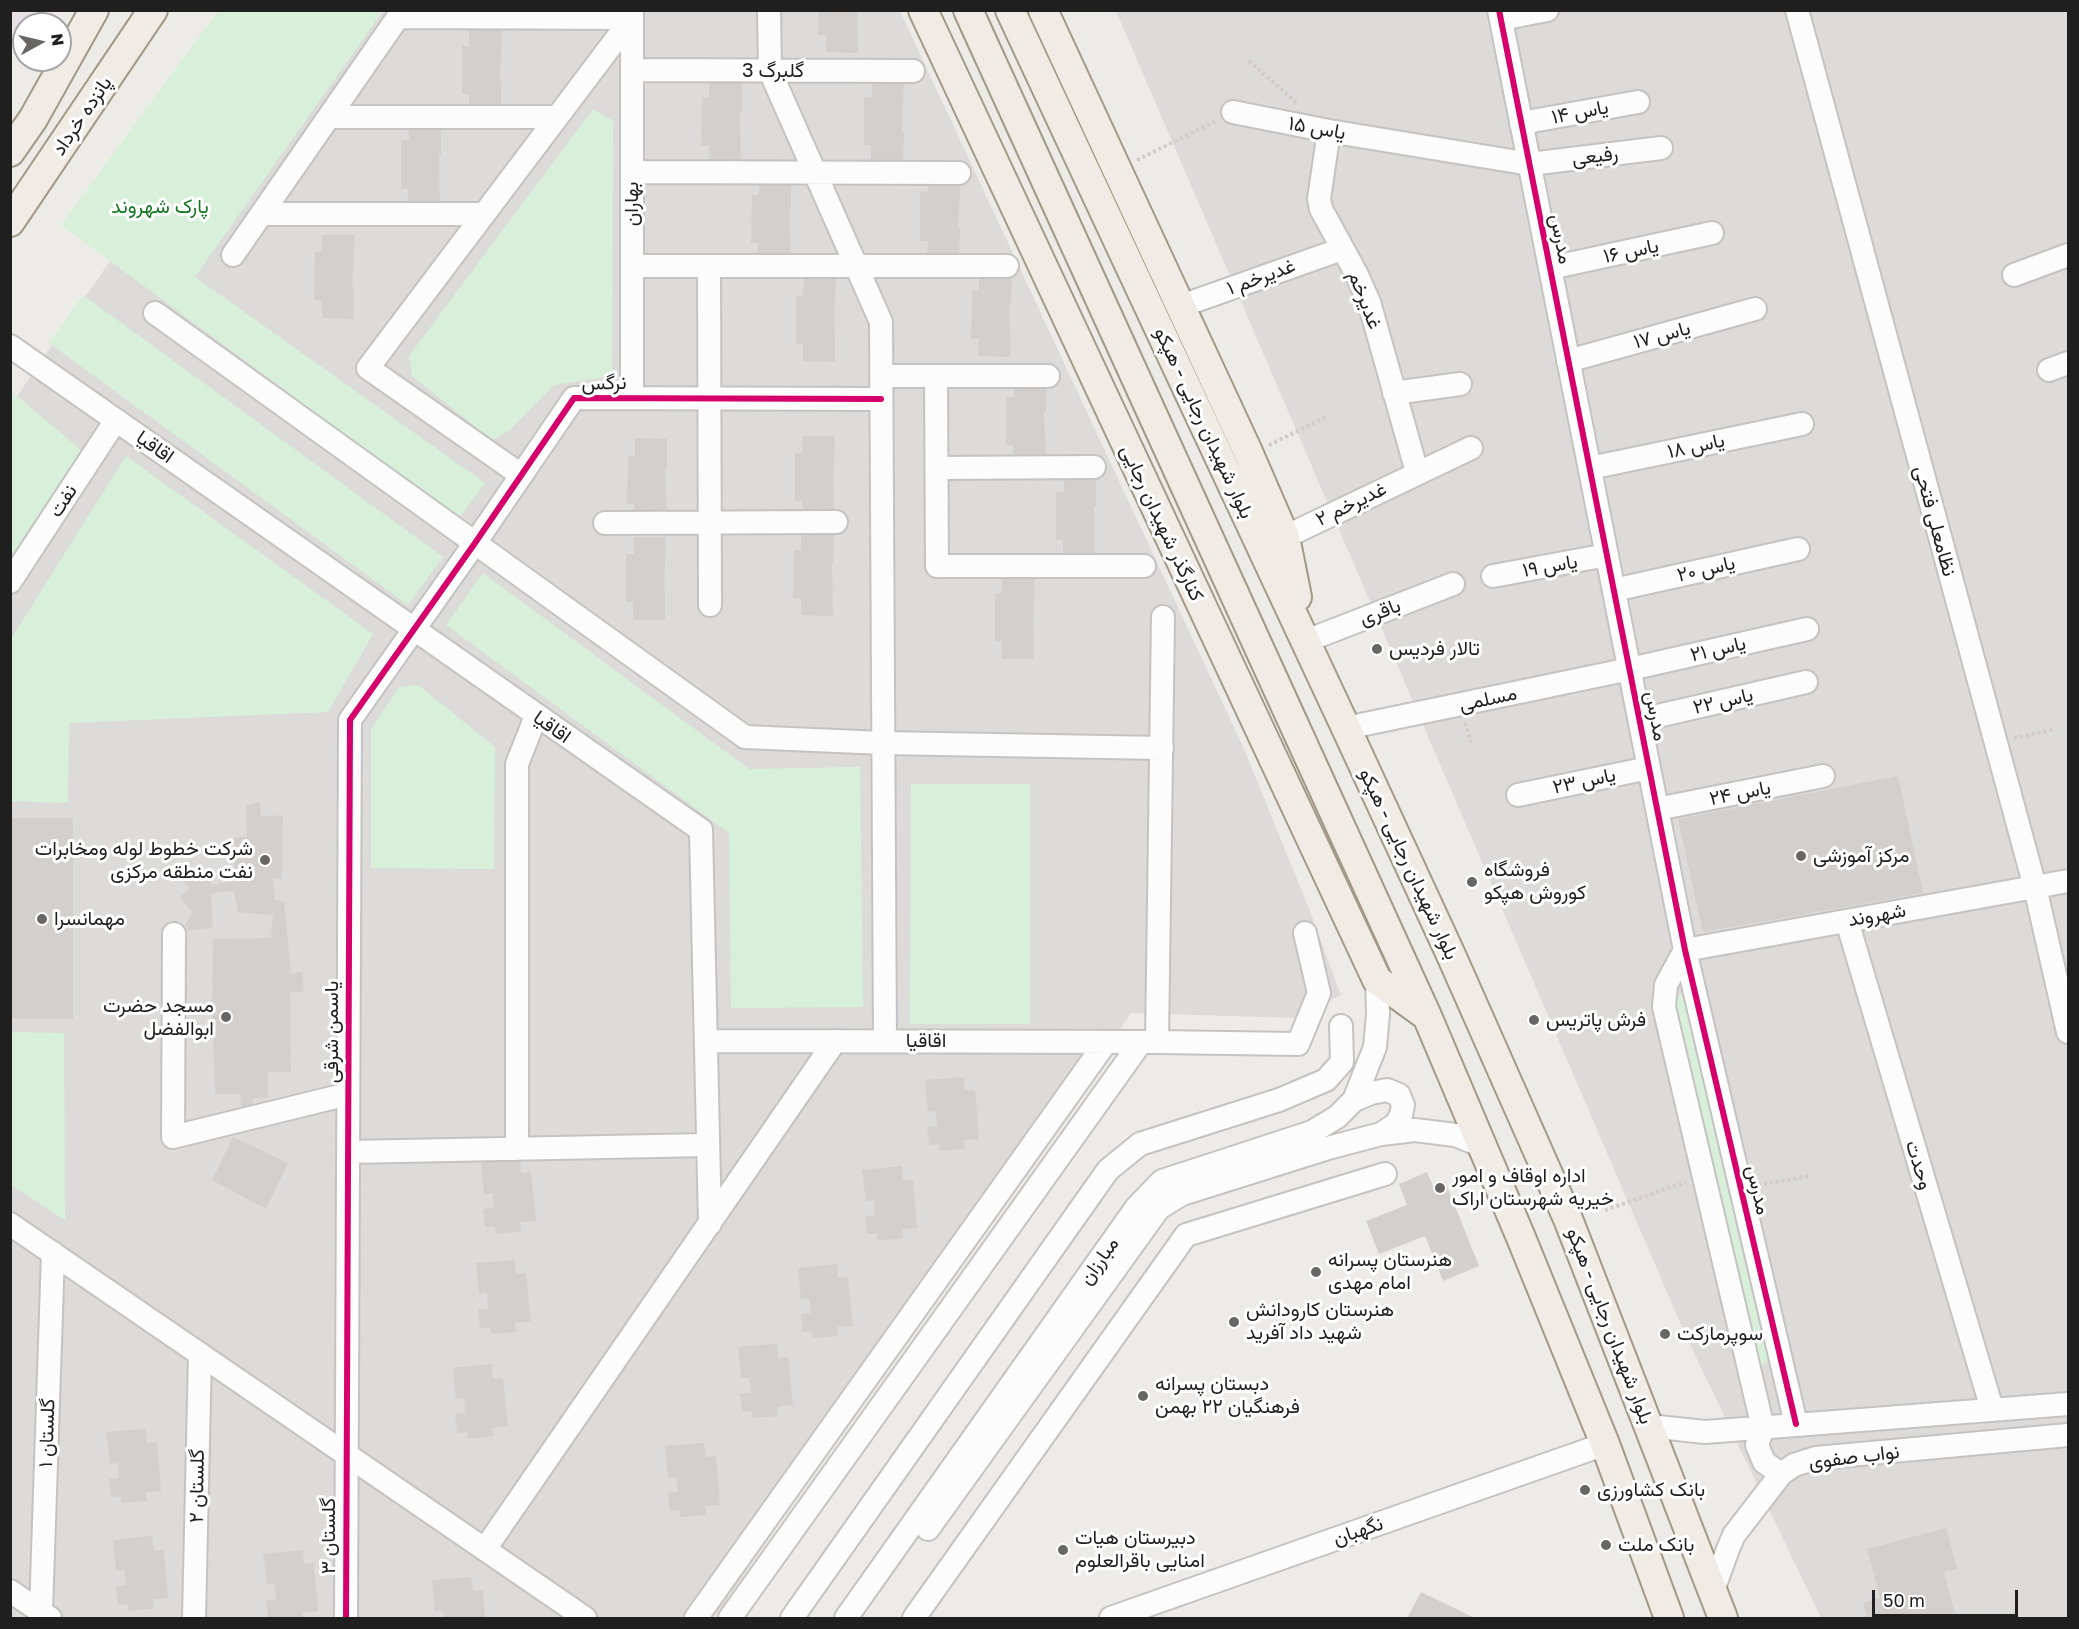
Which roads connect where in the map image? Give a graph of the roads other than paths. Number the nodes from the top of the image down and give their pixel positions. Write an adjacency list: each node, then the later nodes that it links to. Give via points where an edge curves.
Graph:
1 (94, 10): 21 (main road, پانزده خرداد)
2 (113, 10): 21 (main road)
3 (153, 10): 34 (main road, پانزده خرداد)
4 (769, 10): 15 (street)
5 (923, 10): 100 (main road, کنارگذر شهیدان رجایی)
6 (968, 10): 101 (main road)
7 (1010, 10): 22 (main road, بلوار شهیدان رجایی - هپکو)
8 (1043, 10): 28 (main road)
9 (1547, 10): 13 (street)
10 (1797, 10): 95 (street, نظامعلی فتحی)
11 (401, 14): 12 (street); 19 (street)
12 (632, 14): 14 (street, بهاران); 20 (street)
13 (1500, 15): 23 (street, مدرس)
14 (632, 70): 15 (street, گلبرگ 3); 29 (street, بهاران)
15 (770, 71): 16 (street, گلبرگ 3); 30 (street)
16 (913, 71)
17 (1638, 102): 23 (street, یاس ۱۴)
18 (1233, 112): 24 (street, یاس ۱۵)
19 (329, 117): 20 (street); 32 (street)
20 (557, 117): 33 (street)
21 (33, 119): 26 (main road, پانزده خرداد)
22 (1064, 123): 28 (main road); 82 (main road, بلوار شهیدان رجایی - هپکو)
23 (1521, 123): 27 (street, مدرس)
24 (1329, 131): 27 (street, یاس ۱۵); 36 (street, غدیرخم, via 1319,199)
25 (1661, 148): 27 (street, رفیعی)
26 (10, 152)
27 (1530, 164): 43 (street, مدرس)
28 (1118, 170): 45 (main road)
29 (632, 172): 30 (street); 39 (street, بهاران)
30 (814, 173): 31 (street); 41 (street)
31 (959, 173)
32 (262, 214): 33 (street); 37 (street)
33 (484, 214): 65 (street, via 368,368)
34 (10, 222)
35 (1712, 233): 43 (street, یاس ۱۶)
36 (1342, 249): 45 (street, غدیرخم ۱); 54 (street, غدیرخم, via 1369,302)
37 (233, 255)
38 (2068, 255): 44 (street)
39 (632, 266): 40 (street); 55 (street, بهاران)
40 (709, 266): 41 (street); 56 (street)
41 (856, 266): 42 (street); 50 (street, via 881,322)
42 (1007, 266)
43 (1550, 268): 49 (street, مدرس)
44 (2014, 275)
45 (1181, 306): 69 (main road)
46 (1755, 309): 49 (street, یاس ۱۷)
47 (155, 313): 70 (street)
48 (10, 346): 58 (street, اقاقیا)
49 (1568, 361): 63 (street, مدرس)
50 (881, 376): 51 (street); 57 (street)
51 (936, 376): 52 (street); 62 (street)
52 (1048, 376)
53 (1460, 384): 54 (street)
54 (1394, 393): 64 (street, غدیرخم)
55 (632, 398): 56 (street, نرگس); 65 (street, نرگس, via 574,398)
56 (710, 399): 57 (street, نرگس); 66 (street)
57 (881, 399): 88 (street)
58 (116, 420): 75 (street, نفت); 81 (street, اقاقیا)
59 (1802, 424): 63 (street, یاس ۱۸)
60 (1471, 448): 64 (street, غدیرخم ۲)
61 (1094, 467): 62 (street)
62 (937, 468): 73 (street, via 937,566)
63 (1590, 468): 72 (street, مدرس)
64 (1417, 472): 69 (street, غدیرخم ۲)
65 (521, 475): 70 (street, نرگس)
66 (710, 522): 67 (street); 68 (street); 78 (street)
67 (837, 522)
68 (605, 523)
69 (1285, 537): 82 (main road)
70 (475, 543): 81 (street, نرگس); 88 (street, via 746,737)
71 (1798, 549): 77 (street, یاس ۲۰)
72 (1607, 555): 74 (street, یاس ۱۹); 77 (street, مدرس)
73 (1144, 566)
74 (1492, 576)
75 (10, 582)
76 (1453, 584): 82 (street, باقری)
77 (1614, 590): 83 (street, مدرس)
78 (710, 605)
79 (1163, 617): 89 (street)
80 (1807, 629): 83 (street, یاس ۲۱)
81 (414, 631): 85 (street, اقاقیا); 109 (street, یاسمن شرقی, via 351,720)
82 (1306, 641): 87 (main road, بلوار شهیدان رجایی - هپکو)
83 (1630, 669): 86 (street, مدرس); 87 (street, مسلمی)
84 (1806, 682): 86 (street, یاس ۲۲)
85 (536, 716): 105 (street, اقاقیا, via 701,830); 114 (street, via 517,764)
86 (1640, 720): 90 (street, مدرس)
87 (1346, 728): 124 (main road, بلوار شهیدان رجایی - هپکو, via 1568,1219)
88 (883, 743): 89 (street); 107 (street)
89 (1162, 748): 104 (street)
90 (1649, 768): 92 (street, یاس ۲۳); 93 (street, مدرس)
91 (1823, 776): 93 (street, یاس ۲۴)
92 (1518, 795)
93 (1657, 809): 99 (street, مدرس)
94 (2068, 881): 95 (street, شهروند)
95 (2035, 887): 96 (street, شهروند); 103 (street, نظامعلی فتحی)
96 (1846, 921): 99 (street, شهروند); 122 (street, وحدت)
97 (1305, 933): 104 (street, اقاقیا, via 1318,993 1300,1038)
98 (174, 934): 109 (street, via 173,1137)
99 (1685, 950): 123 (street, مدرس); 125 (street, via 1666,985 1664,1007)
100 (1377, 980): 101 (main road, کنارگذر شهیدان رجایی); 110 (street, مبارزان, via 1375,1047)
101 (1427, 1016): 113 (main road)
102 (1341, 1026): 139 (street, via 1342,1062 1326,1080 1279,1100 1140,1144 1108,1170)
103 (2068, 1032)
104 (1152, 1037): 108 (street, اقاقیا); 138 (street)
105 (706, 1041): 106 (street, اقاقیا); 112 (street)
106 (835, 1041): 107 (street, اقاقیا); 118 (street)
107 (885, 1041): 108 (street, اقاقیا)
108 (1106, 1042): 137 (street)
109 (348, 1094): 115 (street, یاسمن شرقی)
110 (1354, 1100): 111 (street, via 1387,1090 1399,1095 1401,1115 1396,1124); 140 (street, مبارزان, via 1337,1117 1312,1131 1162,1181 1136,1208)
111 (1381, 1134): 113 (street, مبارزان, via 1415,1130 1455,1135); 141 (street, مبارزان, via 1182,1194 1159,1208)
112 (708, 1145): 114 (street); 118 (street)
113 (1483, 1146): 127 (main road)
114 (517, 1149): 115 (street)
115 (348, 1152): 128 (street, یاسمن شرقی)
116 (1385, 1174): 142 (street, via 1186,1235)
117 (10, 1224): 119 (street)
118 (710, 1224): 130 (street)
119 (53, 1253): 120 (street); 133 (street, گلستان ۱)
120 (200, 1353): 128 (street); 134 (street, گلستان ۲)
121 (2068, 1404): 122 (street, نواب صفوی)
122 (1992, 1409): 123 (street, نواب صفوی)
123 (1796, 1424): 125 (street, نواب صفوی)
124 (1649, 1426): 125 (street, نواب صفوی, via 1705,1432); 132 (main road, بلوار شهیدان رجایی - هپکو)
125 (1763, 1428): 129 (street, via 1757,1445 1761,1457)
126 (2068, 1435): 129 (street, نواب صفوی, via 1816,1458)
127 (1605, 1444): 143 (street, نگهبان); 144 (main road)
128 (346, 1454): 130 (street); 135 (street, گلستان ۳)
129 (1781, 1474): 132 (street, نواب صفوی, via 1734,1536)
130 (485, 1550): 136 (street)
131 (10, 1591): 133 (street)
132 (1718, 1606)
133 (45, 1615)
134 (194, 1618)
135 (346, 1618)
136 (585, 1618)
137 (696, 1618)
138 (730, 1618)
139 (792, 1618)
140 (846, 1618)
141 (865, 1618)
142 (914, 1618)
143 (1111, 1618)
144 (1669, 1618)

